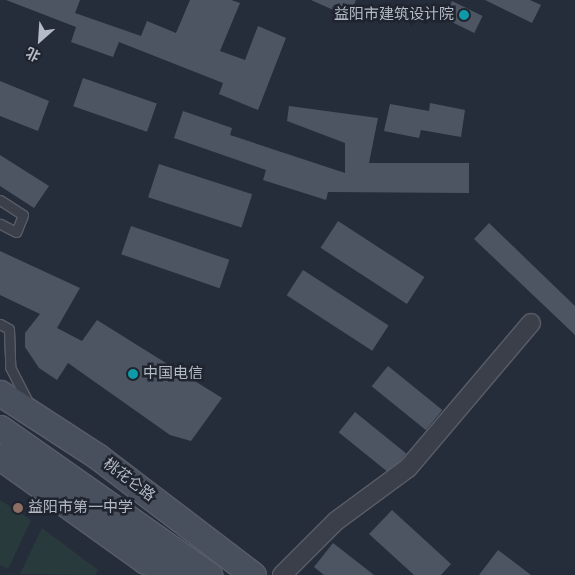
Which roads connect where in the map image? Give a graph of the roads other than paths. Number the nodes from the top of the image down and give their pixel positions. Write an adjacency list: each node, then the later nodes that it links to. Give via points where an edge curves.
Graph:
1 (0, 200): 2 (lane, via 23,215 16,232)
2 (0, 224)
3 (530, 323): 12 (street, via 408,468 336,521)
4 (0, 324): 6 (lane, via 10,329 10,367)
5 (0, 393): 6 (main road, 桃花仑路)
6 (32, 411): 11 (main road, 桃花仑路)
7 (0, 428): 10 (main road, 桃花仑路)
8 (0, 457): 9 (main road, via 145,561)
9 (186, 575)
10 (208, 575)
11 (253, 575)
12 (282, 575)

